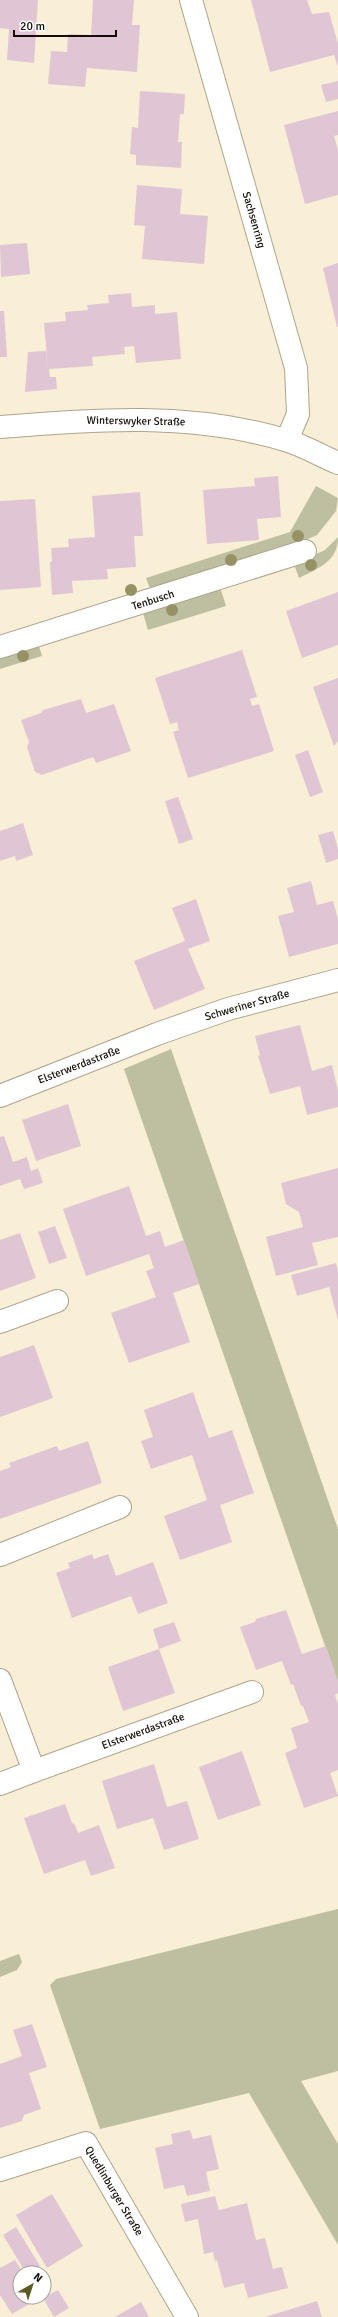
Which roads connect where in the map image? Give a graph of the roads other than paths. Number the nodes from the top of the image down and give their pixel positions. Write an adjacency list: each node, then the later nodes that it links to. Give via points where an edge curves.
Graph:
1 (191, 0): 3 (street, Sachsenring, via 296,368 298,414)
2 (0, 427): 3 (street, Winterswyker Straße, via 73,421 172,420 235,427)
3 (287, 440): 4 (street, Winterswyker Straße)
4 (338, 463)
5 (305, 551): 6 (street, Tenbusch)
6 (0, 647)
7 (338, 980): 8 (street, Schweriner Straße, via 228,1009)
8 (157, 1034): 9 (street, Elsterwerdastraße)
9 (0, 1096)
10 (58, 1301): 11 (street)
11 (0, 1322)
12 (120, 1507): 13 (street)
13 (0, 1555)
14 (0, 1680): 16 (street)
15 (252, 1692): 16 (street, Elsterwerdastraße)
16 (34, 1771): 17 (street, Elsterwerdastraße)
17 (0, 1784)
18 (0, 2170): 19 (street, Quedlinburger Straße, via 86,2143)
19 (187, 2317)

